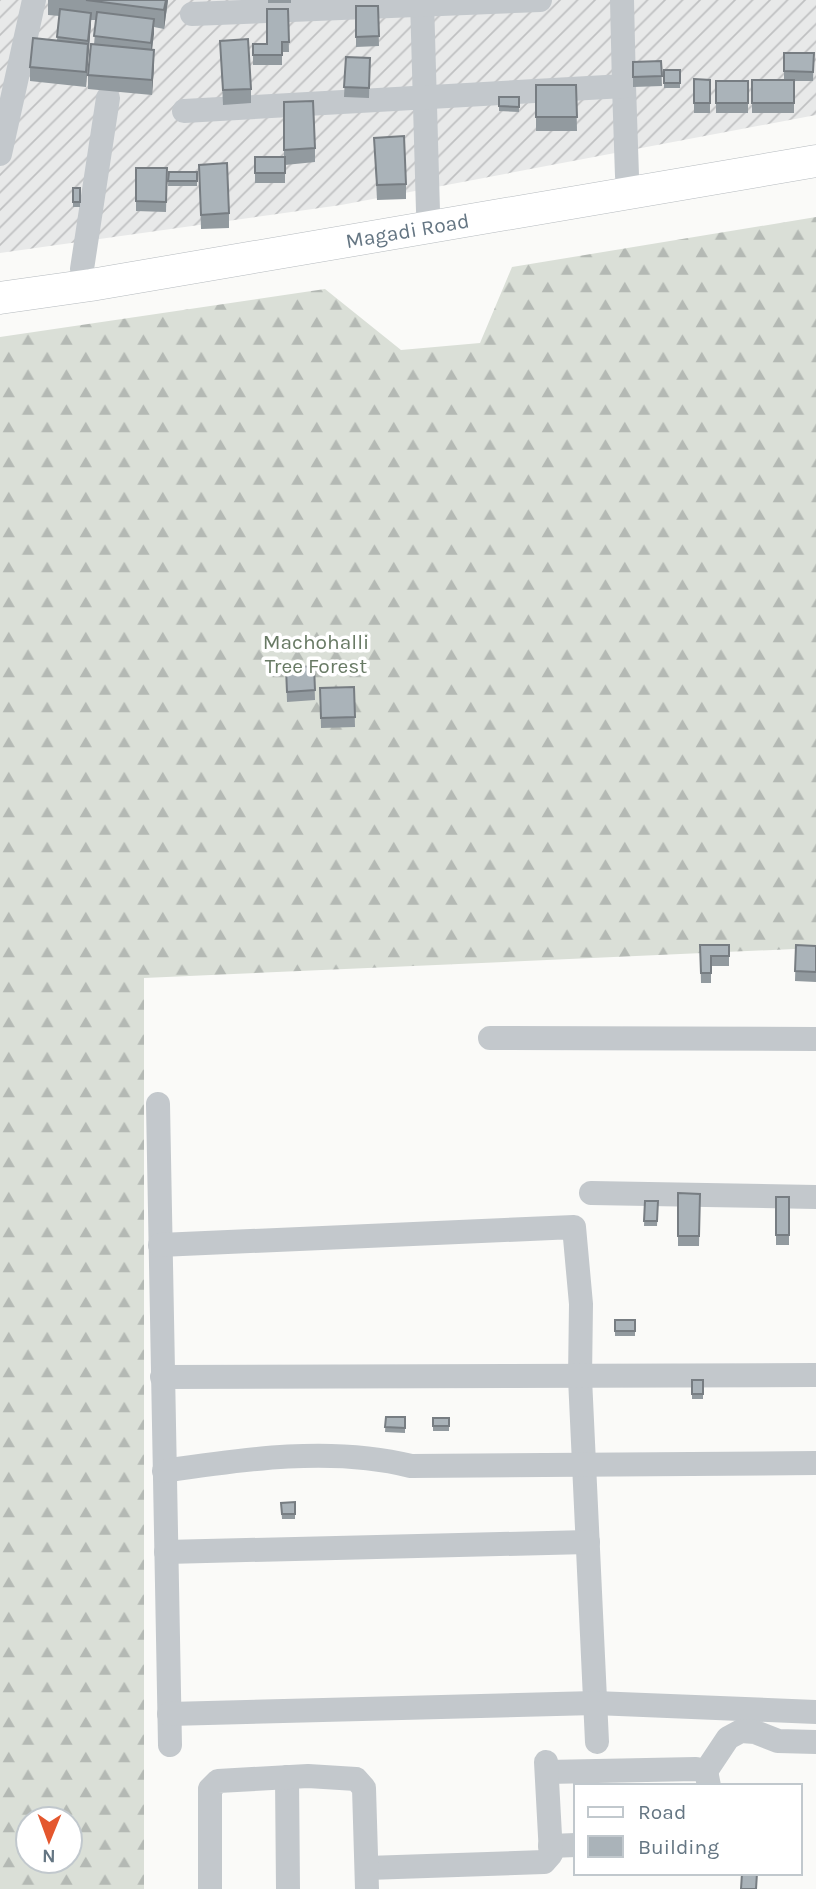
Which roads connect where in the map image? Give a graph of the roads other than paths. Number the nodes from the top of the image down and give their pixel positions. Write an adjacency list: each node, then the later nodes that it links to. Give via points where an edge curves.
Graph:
1 (34, 0): 11 (street)
2 (540, 0): 4 (street)
3 (622, 0): 6 (street)
4 (422, 3): 5 (street); 7 (street)
5 (192, 14)
6 (624, 86): 7 (street); 13 (street)
7 (424, 96): 9 (street); 14 (street)
8 (107, 98): 15 (street)
9 (184, 111)
10 (816, 143): 13 (main road, Magadi Road)
11 (0, 154)
12 (816, 161): 17 (main road, Magadi Road)
13 (627, 176): 14 (main road, Magadi Road)
14 (428, 211): 15 (main road, Magadi Road)
15 (82, 269): 16 (main road, Magadi Road)
16 (0, 280)
17 (0, 298)
18 (490, 1038): 19 (street)
19 (816, 1039)
20 (158, 1104): 23 (street)
21 (591, 1193): 22 (street)
22 (816, 1197)
23 (160, 1245): 25 (street); 26 (street, via 574,1227 581,1304)
24 (816, 1375): 26 (street)
25 (162, 1377): 26 (street); 29 (street)
26 (580, 1378): 27 (street)
27 (584, 1463): 28 (street); 29 (street, via 411,1466 382,1459 293,1457); 30 (street)
28 (816, 1463)
29 (164, 1471): 31 (street)
30 (588, 1542): 31 (street); 32 (street)
31 (166, 1552): 34 (street)
32 (595, 1703): 33 (street); 34 (street); 35 (street)
33 (816, 1712)
34 (169, 1714): 37 (street)
35 (597, 1742)
36 (816, 1742): 39 (street, via 778,1741 741,1731 728,1738)
37 (170, 1745)
38 (287, 1777): 42 (street, via 356,1779 364,1788); 43 (street, via 218,1782 210,1789); 44 (street)
39 (707, 1778): 41 (street, via 546,1767)
40 (574, 1845): 41 (street)
41 (550, 1846): 42 (street, via 551,1854 539,1863)
42 (367, 1878)
43 (210, 1889)
44 (288, 1889)

